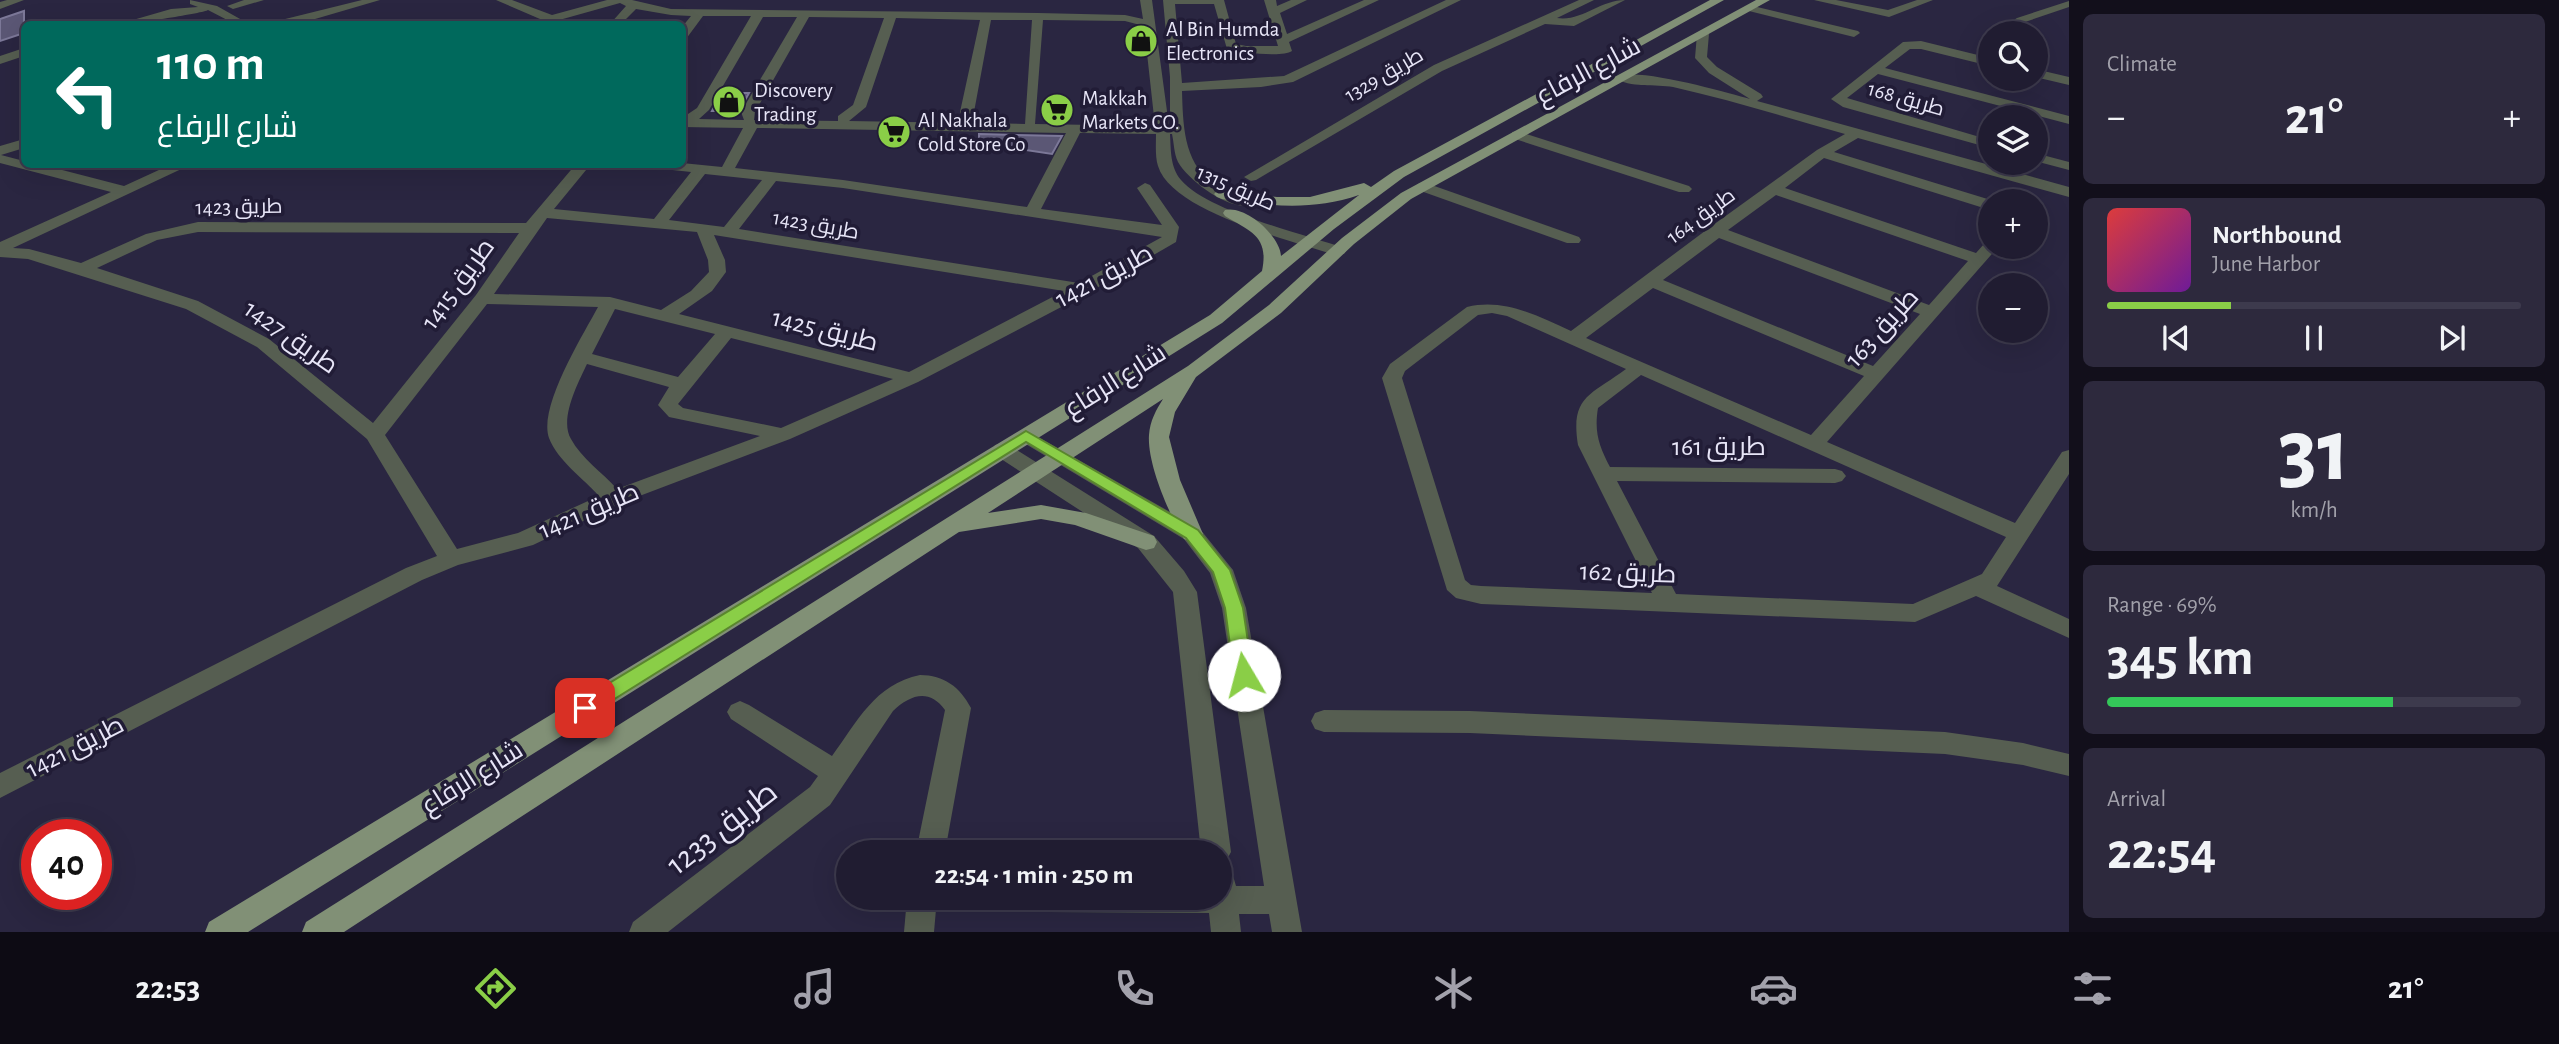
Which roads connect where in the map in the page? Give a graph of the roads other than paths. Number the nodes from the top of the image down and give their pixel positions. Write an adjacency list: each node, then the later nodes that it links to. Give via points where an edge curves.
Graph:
1 (18, 0): 25 (street)
2 (162, 0): 22 (street)
3 (258, 0): 24 (street)
4 (374, 0): 44 (street)
5 (502, 0): 40 (street)
6 (722, 0): 29 (street)
7 (910, 0): 33 (street)
8 (1028, 0): 36 (street)
9 (1218, 0): 20 (street); 52 (street, via 1231,46 1245,50)
10 (1301, 0): 26 (street)
11 (1373, 0): 52 (street)
12 (1455, 0): 58 (street)
13 (1586, 0): 41 (street, طريق 1329)
14 (1619, 0): 41 (street, طريق 1329, via 1570,24)
15 (1718, 0): 92 (main road, شارع الرفاع)
16 (1764, 0): 27 (main road, شارع الرفاع)
17 (1821, 0): 18 (street, via 1889,14)
18 (1927, 0)
19 (2064, 0): 23 (street)
20 (1169, 1): 61 (street, طريق 1315)
21 (624, 2): 29 (street, via 660,11); 40 (street); 46 (street)
22 (193, 4): 24 (street); 28 (street); 28 (street)
23 (2069, 4): 47 (street)
24 (224, 5): 37 (street); 37 (street)
25 (0, 6)
26 (1273, 6): 52 (street)
27 (1749, 8): 39 (main road, شارع الرفاع); 49 (street)
28 (171, 12): 42 (street)
29 (705, 12): 31 (street); 48 (street)
30 (1148, 12): 36 (street, via 1125,18); 62 (street, طريق 1315)
31 (759, 13): 32 (street); 64 (street, via 702,110)
32 (805, 14): 34 (street); 66 (street, via 748,112)
33 (905, 14): 34 (street); 35 (street)
34 (891, 15): 63 (street)
35 (986, 16): 36 (street); 70 (street, via 967,112)
36 (1032, 16): 71 (street)
37 (245, 18)
38 (259, 18): 43 (street)
39 (1732, 18): 50 (main road, شارع الرفاع); 51 (street)
40 (552, 19): 45 (street)
41 (1544, 20): 94 (street, طريق 1329, via 1438,68)
42 (136, 21)
43 (266, 21)
44 (300, 21)
45 (545, 21)
46 (616, 21)
47 (2019, 21)
48 (686, 32)
49 (1854, 33)
50 (1703, 34): 59 (main road, شارع الرفاع); 68 (street, via 1701,58 1713,70 1753,96)
51 (1812, 36)
52 (1284, 45): 58 (street)
53 (21, 53): 55 (street)
54 (1978, 55): 56 (street, طريق 168, via 1907,45)
55 (0, 60)
56 (1874, 69): 69 (street); 77 (street, طريق 168, via 1838,99)
57 (2048, 76): 60 (street)
58 (1293, 77): 61 (street, via 1269,83)
59 (1622, 79): 68 (street, via 1681,85); 76 (main road, شارع الرفاع)
60 (2069, 81)
61 (1176, 84): 62 (street); 73 (street, طريق 1315)
62 (1159, 92): 72 (street, via 1152,111); 73 (street, طريق 1315)
63 (859, 107): 65 (street); 67 (street)
64 (686, 119): 66 (street)
65 (843, 119): 66 (street); 67 (street)
66 (750, 120): 74 (street); 91 (street)
67 (870, 120): 70 (street)
68 (1813, 120): 75 (street)
69 (2069, 120)
70 (973, 121): 71 (street)
71 (1030, 121): 72 (street)
72 (1128, 125): 73 (street); 74 (street); 79 (street)
73 (1170, 126): 79 (street, طريق 1315); 101 (street, طريق 1315, via 1191,171)
74 (1075, 128): 103 (street)
75 (1856, 133): 81 (street, طريق 164); 100 (street)
76 (1517, 135): 95 (main road, شارع الرفاع); 98 (street)
77 (1978, 141)
78 (21, 145): 80 (street)
79 (1164, 148): 104 (street, طريق 1315, via 1165,166 1176,184)
80 (0, 151)
81 (1822, 153): 97 (street, طريق 164); 102 (street)
82 (0, 159): 84 (street)
83 (2048, 160): 85 (street)
84 (21, 164)
85 (2069, 166)
86 (35, 168): 99 (street)
87 (176, 168): 99 (street)
88 (581, 168): 105 (street, طريق 1415)
89 (685, 168): 90 (street, طريق 1421)
90 (700, 170): 91 (street, طريق 1421); 106 (street)
91 (726, 172): 93 (street, طريق 1421)
92 (1399, 174): 101 (main road, via 1318,202); 112 (main road, شارع الرفاع)
93 (772, 177): 103 (street, طريق 1421); 111 (street)
94 (1251, 177)
95 (1423, 187): 113 (street); 114 (main road, شارع الرفاع)
96 (1144, 188): 109 (street, طريق 1421)
97 (1773, 189): 110 (street, طريق 164); 116 (street)
98 (1684, 190)
99 (125, 191): 115 (street)
100 (2069, 192)
101 (1222, 194): 112 (street, طريق 1315)
102 (1978, 201)
103 (1032, 212): 109 (street, طريق 1421)
104 (1231, 212): 112 (street, طريق 1315); 119 (main road, via 1272,244 1275,255)
105 (542, 213): 106 (street, طريق 1423); 107 (street, طريق 1415)
106 (657, 225): 108 (street, طريق 1423)
107 (530, 228): 118 (street, طريق 1423, via 198,227 146,237); 122 (street, طريق 1415)
108 (703, 228): 111 (street, طريق 1423); 125 (street, via 718,265 716,276)
109 (1172, 230): 121 (street, طريق 1421, via 1166,243)
110 (1715, 231): 120 (street, طريق 164); 124 (street)
111 (728, 232): 121 (street, طريق 1423)
112 (1313, 235): 114 (street, طريق 1315); 119 (main road, شارع الرفاع)
113 (1573, 240)
114 (1343, 246): 130 (main road, شارع الرفاع, via 1275,309)
115 (4, 247): 118 (street, طريق 1427)
116 (1978, 251)
117 (1979, 259): 124 (street, طريق 163)
118 (83, 269): 134 (street, طريق 1427, via 192,305 262,344)
119 (1270, 274): 136 (main road, شارع الرفاع, via 1216,319)
120 (1649, 280): 127 (street, طريق 164); 131 (street)
121 (1082, 289): 132 (street, طريق 1421)
122 (482, 299): 123 (street, طريق 1425); 134 (street, طريق 1415)
123 (610, 302): 125 (street, طريق 1425); 128 (street)
124 (1931, 312): 131 (street, طريق 163)
125 (663, 316): 126 (street, طريق 1425)
126 (726, 333): 132 (street, طريق 1425); 133 (street)
127 (1574, 338): 129 (street); 151 (street, طريق 162, via 1512,312 1473,310 1397,368 1392,378 1455,584 1464,592 1481,595)
128 (581, 357): 133 (street); 144 (street, via 557,415 559,437)
129 (1640, 368): 137 (street); 142 (street, via 1588,406 1588,445)
130 (1195, 370): 139 (main road, شارع الرفاع); 146 (main road, via 1166,409 1159,428 1168,476)
131 (1876, 374): 137 (street, طريق 163)
132 (911, 378): 135 (street, طريق 1421)
133 (682, 384): 135 (street, via 668,405 676,413)
134 (375, 435): 149 (street, طريق 1427)
135 (783, 435): 144 (street, طريق 1421)
136 (1026, 436): 138 (main road, شارع الرفاع); 139 (street)
137 (1814, 444): 147 (street)
138 (1002, 450): 141 (street); 164 (main road, شارع الرفاع)
139 (1061, 456): 141 (main road, شارع الرفاع); 146 (street)
140 (2069, 457): 147 (street, طريق 162)
141 (1037, 472): 145 (main road, شارع الرفاع); 148 (street)
142 (1603, 474): 143 (street, طريق 161); 151 (street)
143 (1835, 476)
144 (613, 498): 149 (street, طريق 1421, via 525,539)
145 (944, 528): 148 (main road, via 1041,512 1078,518); 165 (main road, شارع الرفاع)
146 (1192, 534): 161 (street, via 1222,570 1234,608)
147 (2020, 534): 150 (street, طريق 162, via 1990,580)
148 (1146, 542): 159 (street, via 1185,592)
149 (451, 559): 157 (street, طريق 1421)
150 (1975, 586): 151 (street, طريق 162, via 1915,612); 152 (street)
151 (1669, 603)
152 (2069, 629)
153 (740, 712): 156 (street)
154 (1324, 721): 155 (street, via 1470,722 1945,743)
155 (2069, 765)
156 (835, 773): 158 (street, طريق 1233, via 894,693 925,685 944,690 958,708); 166 (street, طريق 1233, via 820,796)
157 (0, 786)
158 (933, 840)
159 (1215, 840)
160 (1232, 892): 161 (street)
161 (1283, 900): 169 (street)
162 (921, 910): 167 (street)
163 (1223, 910): 168 (street)
164 (220, 932)
165 (317, 932)
166 (644, 932)
167 (919, 932)
168 (1226, 932)
169 (1287, 932)

